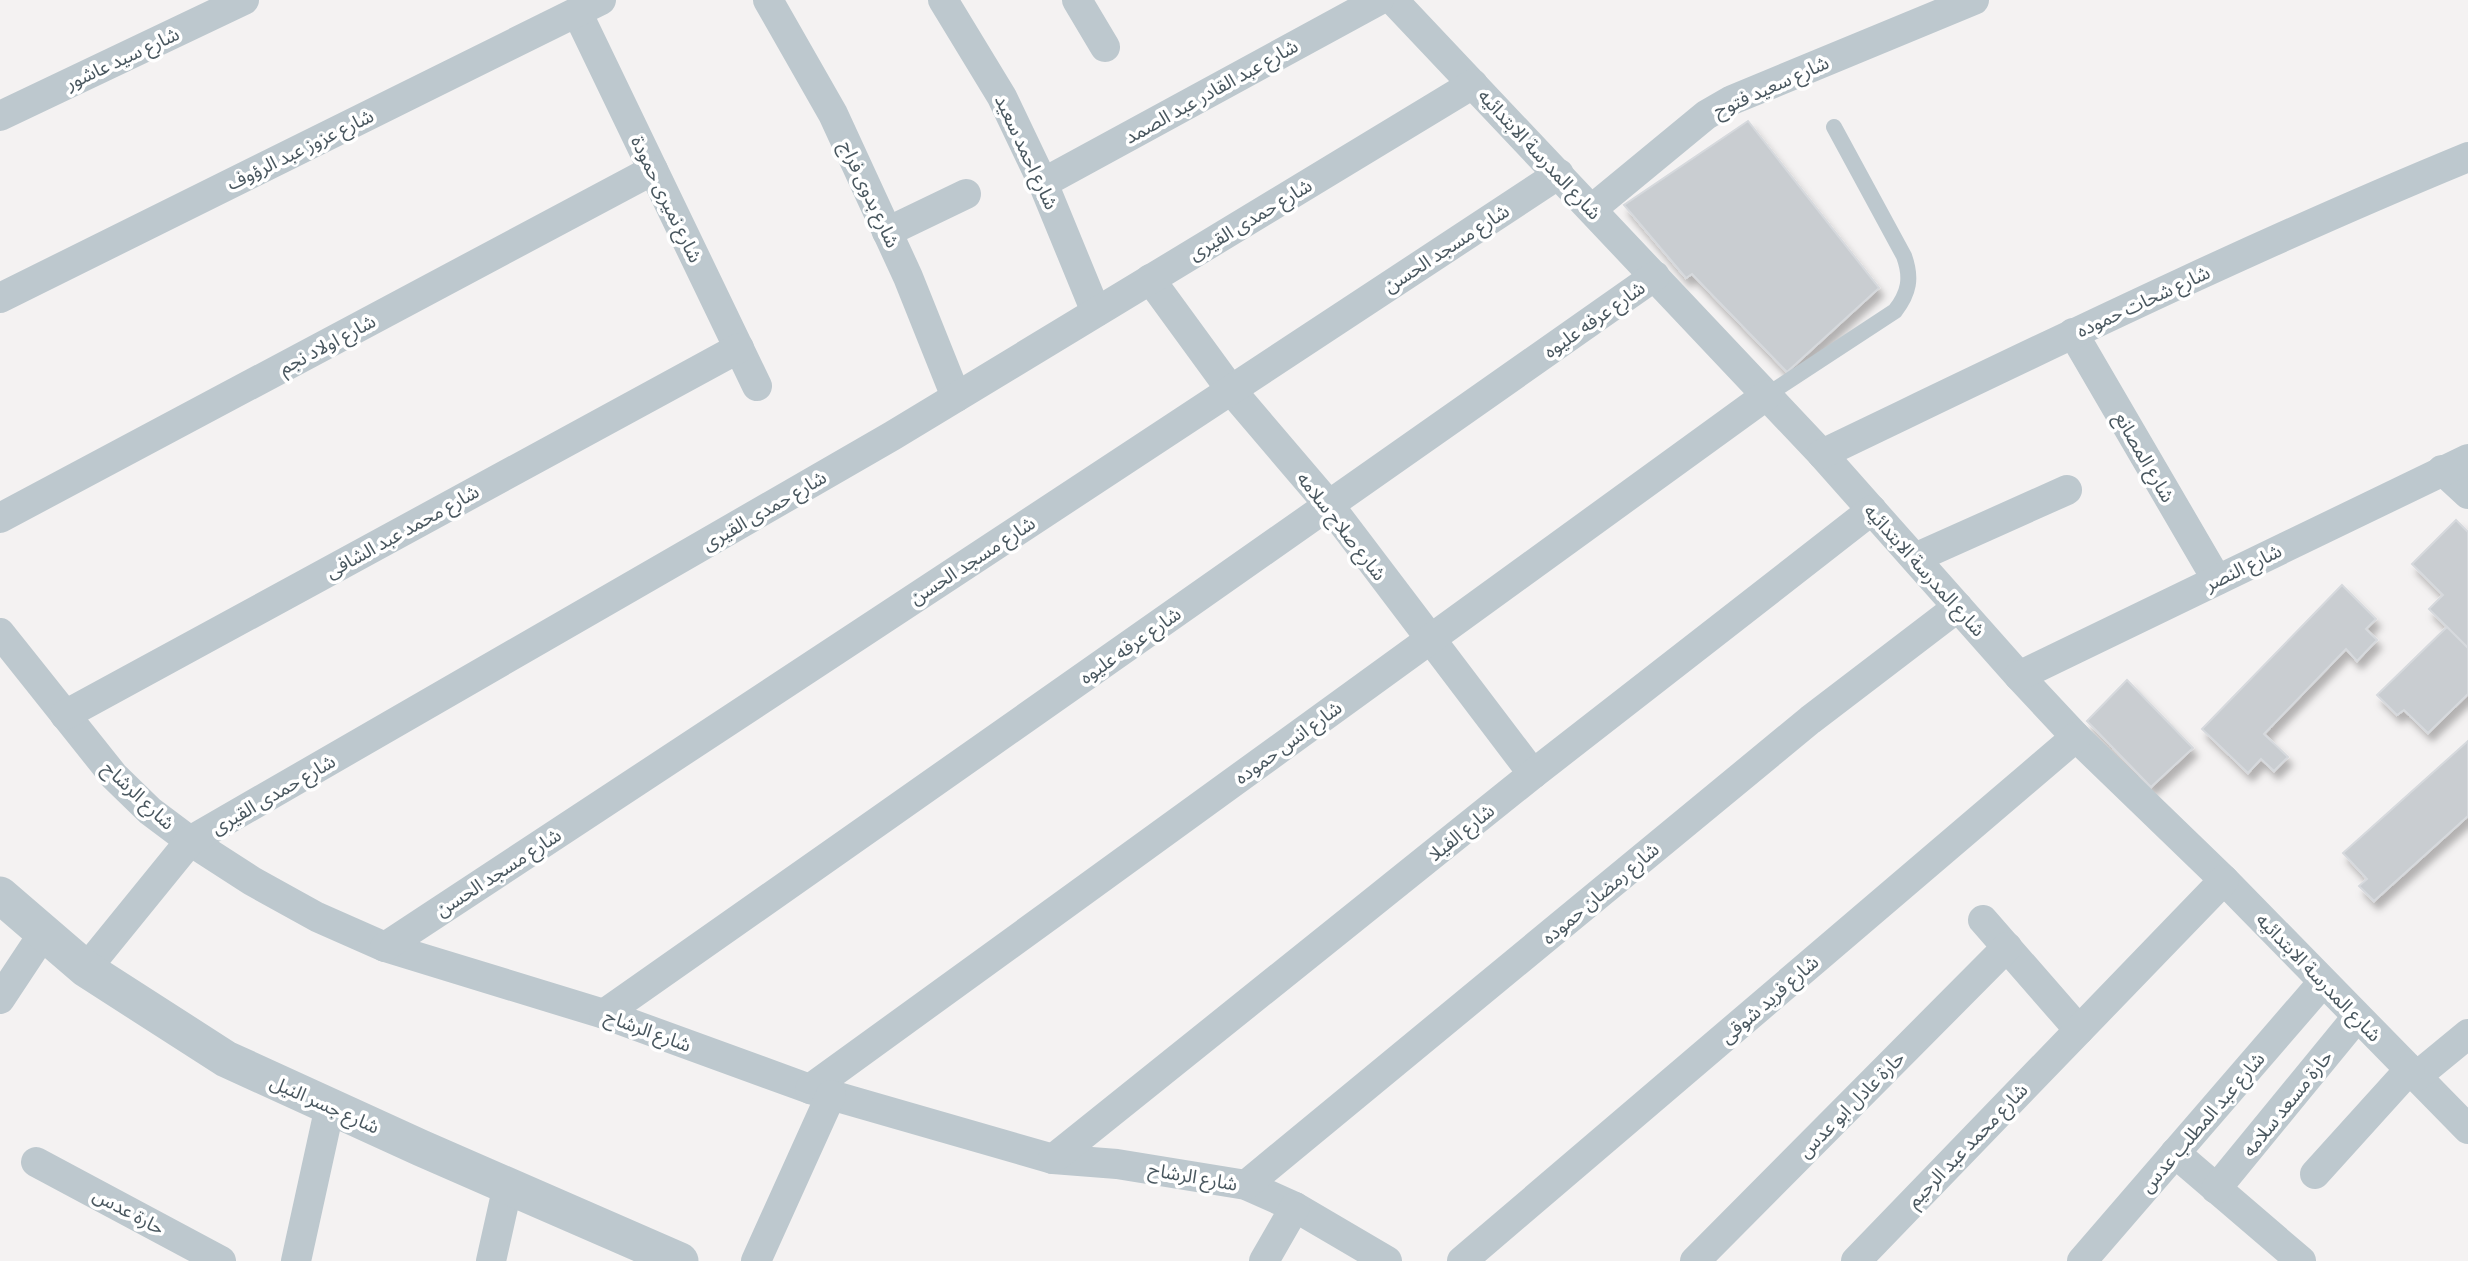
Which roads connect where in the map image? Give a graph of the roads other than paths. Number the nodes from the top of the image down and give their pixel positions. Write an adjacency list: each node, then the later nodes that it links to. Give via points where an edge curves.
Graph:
1 (244, 0): 11 (street, شارع سيد عاشور)
2 (768, 0): 19 (street, شارع بدوى فراج, via 834,114)
3 (1077, 0): 9 (street)
4 (1379, 0): 16 (street, شارع عبد القادر عبد الصمد)
5 (1393, 0): 10 (street, شارع المدرسة الابتدائيه)
6 (1974, 0): 18 (street, شارع سعيد فتوح, via 1732,100 1706,115)
7 (950, 2): 16 (street, شارع احمد سعيد)
8 (589, 6): 14 (street, شارع نميرى حمودة); 22 (street, شارع عزوز عبد الرؤوف)
9 (1105, 47)
10 (1473, 84): 15 (street, شارع المدرسة الابتدائيه); 21 (street, شارع حمدى القيرى)
11 (0, 116)
12 (1834, 127): 28 (lane, via 1904,256 1908,291 1895,311)
13 (2468, 157): 24 (street, شارع شحات حموده)
14 (653, 170): 25 (street, شارع نميرى حمودة); 36 (street, شارع اولاد نجم)
15 (1559, 173): 18 (street, شارع المدرسة الابتدائيه); 27 (street, شارع مسجد الحسن)
16 (1043, 183): 23 (street, شارع احمد سعيد)
17 (967, 194): 19 (street)
18 (1592, 209): 20 (street, شارع المدرسة الابتدائيه)
19 (887, 232): 29 (street, شارع بدوى فراج)
20 (1655, 276): 28 (street, شارع المدرسة الابتدائيه); 34 (street, شارع عرفه عليوه)
21 (1150, 279): 23 (street, شارع حمدى القيرى); 27 (street, شارع صلاح سلامه)
22 (0, 298)
23 (1096, 312): 29 (street, شارع حمدى القيرى)
24 (2073, 333): 30 (street, شارع شحات حموده); 38 (street, شارع المصانع)
25 (739, 348): 26 (street, شارع نميرى حمودة); 43 (street, شارع محمد عبد الشافى)
26 (757, 386)
27 (1231, 390): 34 (street, شارع صلاح سلامه); 51 (street, شارع مسجد الحسن)
28 (1766, 396): 30 (street, شارع المدرسة الابتدائيه); 41 (street, شارع انس حموده)
29 (956, 397): 46 (street, شارع حمدى القيرى)
30 (1822, 454): 35 (street, شارع المدرسة الابتدائيه)
31 (2455, 464): 33 (street); 38 (street, شارع النصر)
32 (2067, 490): 37 (street)
33 (2468, 494)
34 (1329, 505): 41 (street, شارع صلاح سلامه); 56 (street, شارع عرفه عليوه)
35 (1872, 510): 37 (street, شارع المدرسة الابتدائيه); 45 (street, شارع الفيلا)
36 (0, 517)
37 (1915, 558): 39 (street, شارع المدرسة الابتدائيه)
38 (2217, 580): 42 (street, شارع النصر)
39 (1958, 607): 42 (street, شارع المدرسة الابتدائيه); 69 (street, شارع رمضان حموده, via 1810,720)
40 (0, 633): 43 (street, شارع الرشاح)
41 (1429, 640): 45 (street, شارع صلاح سلامه); 61 (street, شارع انس حموده)
42 (2019, 676): 44 (street, شارع المدرسة الابتدائيه)
43 (65, 715): 46 (street, شارع الرشاح, via 114,776)
44 (2076, 737): 47 (street, شارع المدرسة الابتدائيه); 79 (street, شارع فريد شوقى)
45 (1533, 774): 65 (street, شارع الفيلا)
46 (190, 841): 51 (street, شارع الرشاح, via 306,911); 53 (street, شارع حمدى القيرى)
47 (2224, 880): 54 (street, شارع المدرسة الابتدائيه); 58 (street, شارع محمد عبد الرحيم)
48 (0, 895): 50 (street, شارع جسر النيل)
49 (1983, 920): 52 (street)
50 (43, 934): 53 (street, شارع جسر النيل); 55 (street)
51 (385, 947): 56 (street, شارع الرشاح)
52 (2007, 947): 58 (street); 80 (street, حارة عادل ابو عدس)
53 (86, 969): 62 (street, شارع جسر النيل, via 226,1059)
54 (2323, 982): 57 (street, شارع المدرسة الابتدائيه); 64 (street, شارع عبد المطلب عدس)
55 (0, 999)
56 (604, 1014): 61 (street, شارع الرشاح)
57 (2357, 1017): 60 (street, شارع المدرسة الابتدائيه); 70 (street, حارة مسعد سلامه)
58 (2079, 1030): 81 (street, شارع محمد عبد الرحيم)
59 (2468, 1034): 60 (street)
60 (2413, 1073): 63 (street, شارع المدرسة الابتدائيه); 67 (street)
61 (820, 1092): 65 (street, شارع الرشاح); 76 (street)
62 (330, 1107): 68 (street, شارع جسر النيل); 73 (street)
63 (2468, 1129)
64 (2175, 1153): 70 (street); 82 (street, شارع عبد المطلب عدس)
65 (1053, 1159): 69 (street, شارع الرشاح, via 1117,1164)
66 (36, 1162): 72 (street, حارة عدس)
67 (2315, 1174)
68 (508, 1185): 74 (street); 75 (street, شارع جسر النيل)
69 (1246, 1185): 71 (street, شارع الرشاح)
70 (2216, 1189): 83 (street)
71 (1295, 1208): 77 (street); 78 (street, شارع الرشاح)
72 (221, 1261)
73 (296, 1261)
74 (491, 1261)
75 (680, 1261)
76 (756, 1261)
77 (1264, 1261)
78 (1387, 1261)
79 (1462, 1261)
80 (1695, 1261)
81 (1856, 1261)
82 (2082, 1261)
83 (2301, 1261)

